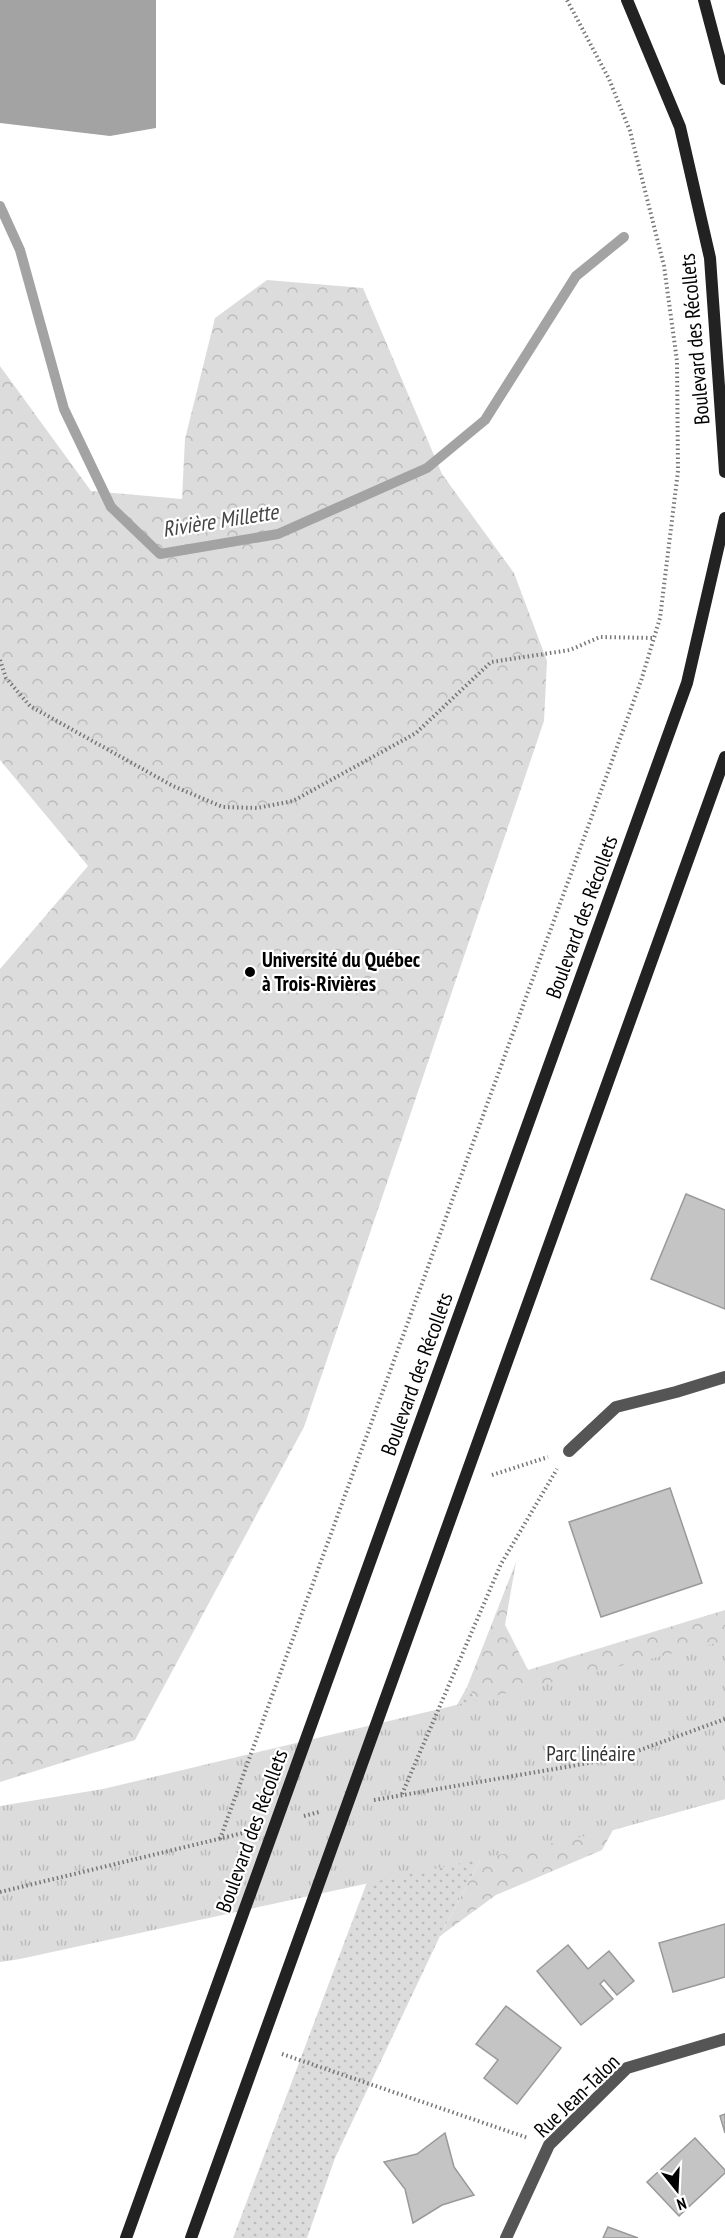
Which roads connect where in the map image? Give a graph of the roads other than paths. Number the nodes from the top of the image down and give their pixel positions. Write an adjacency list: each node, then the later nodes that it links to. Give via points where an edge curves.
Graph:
1 (627, 0): 4 (main road, Boulevard des Récollets, via 680,127 710,258)
2 (704, 0): 3 (main road)
3 (725, 79)
4 (725, 472)
5 (725, 518): 10 (main road, Boulevard des Récollets, via 687,683)
6 (725, 757): 11 (main road)
7 (725, 1377): 8 (street, via 616,1407)
8 (569, 1451)
9 (725, 2039): 12 (street, Rue Jean-Talon, via 627,2068 549,2145)
10 (126, 2238)
11 (191, 2238)
12 (506, 2238)

